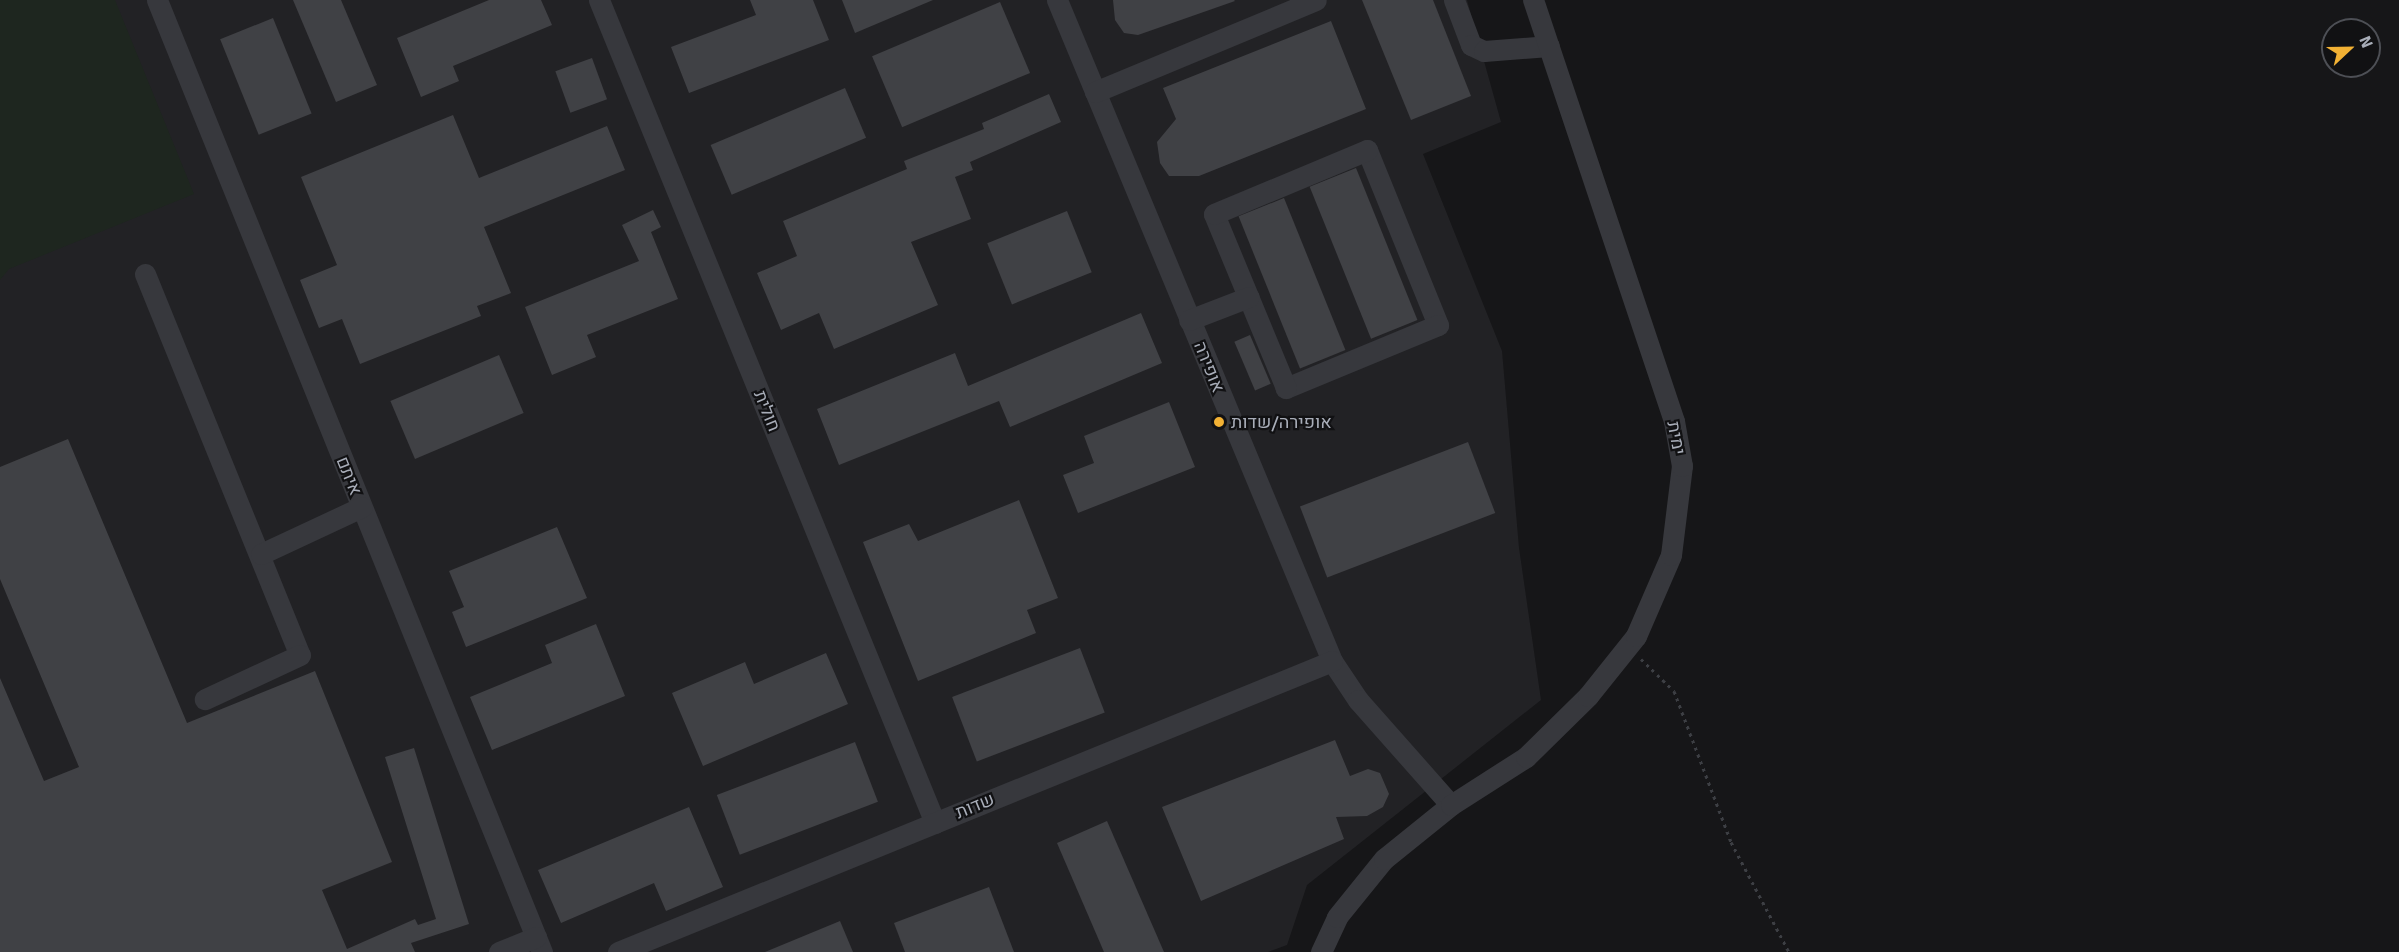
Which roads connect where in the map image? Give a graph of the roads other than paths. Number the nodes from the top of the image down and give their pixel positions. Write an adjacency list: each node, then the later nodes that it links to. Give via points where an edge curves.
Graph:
1 (157, 0): 12 (street, איתם)
2 (599, 0): 17 (street, חולית)
3 (1057, 0): 8 (street, אופירה)
4 (1316, 0): 8 (street)
5 (1454, 0): 7 (street, via 1471,45 1484,51)
6 (1533, 0): 7 (street, ימית)
7 (1549, 46): 16 (street, ימית, via 1657,362 1682,466 1671,555 1657,599 1628,647 1588,696 1526,757)
8 (1095, 92): 11 (street, אופירה)
9 (145, 274): 13 (street)
10 (1248, 297): 10 (street, via 1286,388 1438,325 1366,150 1214,214); 11 (street)
11 (1189, 320): 14 (street, אופירה)
12 (362, 507): 13 (street); 18 (street, איתם)
13 (261, 554): 15 (street, via 300,655)
14 (1332, 661): 16 (street, אופירה, via 1358,700); 17 (street, שדות)
15 (205, 699)
16 (1450, 805): 21 (street, ימית, via 1384,859 1337,917)
17 (935, 823): 20 (street, שדות)
18 (539, 945): 19 (street)
19 (499, 952)
20 (618, 952)
21 (1321, 952)

